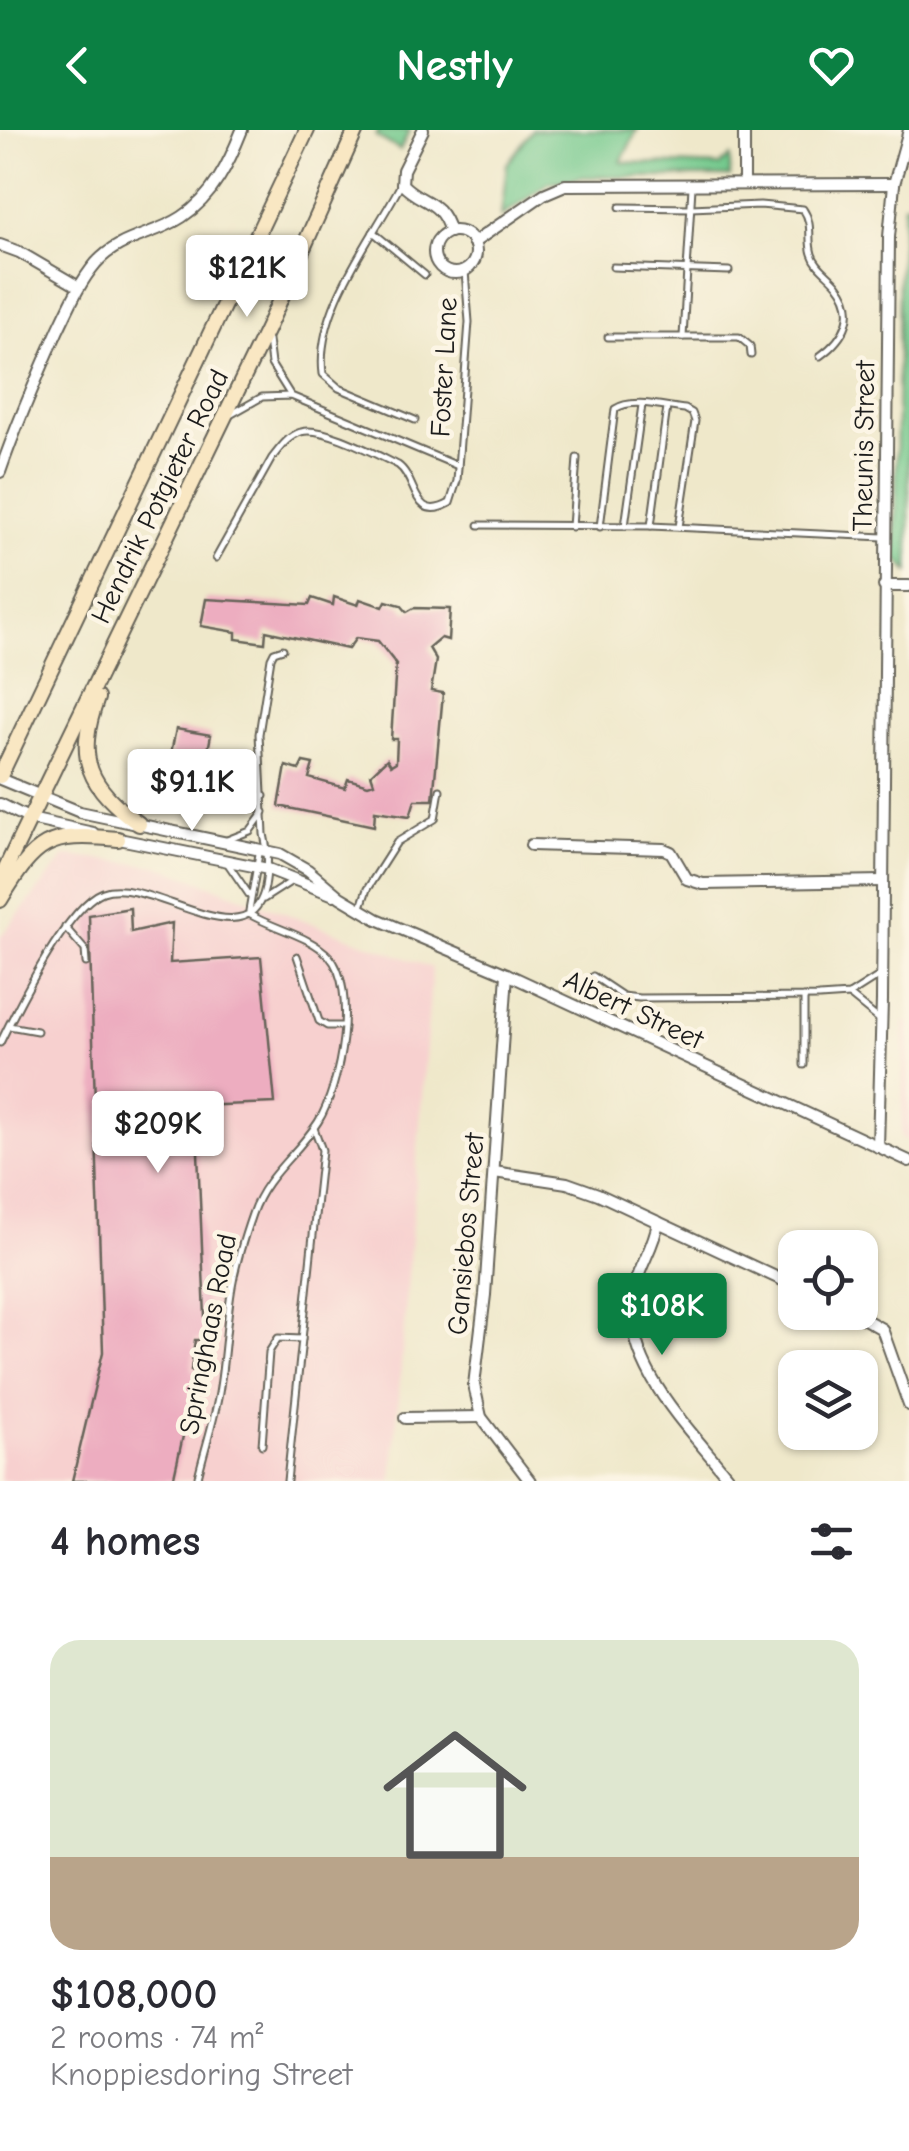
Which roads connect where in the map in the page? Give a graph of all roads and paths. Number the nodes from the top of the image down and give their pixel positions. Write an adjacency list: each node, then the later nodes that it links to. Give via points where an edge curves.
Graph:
1 (242, 130): 22 (street, via 227,165 197,204 181,218 122,241)
2 (306, 130): 49 (main road, Hendrik Potgieter Road)
3 (356, 130): 23 (main road, Hendrik Potgieter Road)
4 (423, 130): 8 (street, via 402,170)
5 (744, 130): 7 (street)
6 (908, 130): 10 (street, Theunis Street)
7 (744, 183): 9 (street); 10 (street)
8 (402, 184): 13 (lane); 14 (street, via 443,212)
9 (692, 184): 12 (lane); 15 (street, via 566,185)
10 (894, 184): 42 (street, Theunis Street)
11 (620, 206): 12 (lane)
12 (691, 208): 18 (lane); 27 (lane, via 803,210 811,252 840,287 846,306 847,329)
13 (373, 232): 21 (lane); 31 (lane, via 327,326 323,374 339,388)
14 (450, 232): 15 (street); 19 (street, via 435,244 436,263 446,272)
15 (474, 243): 19 (street, via 476,256)
16 (0, 245): 22 (street)
17 (613, 267): 18 (lane)
18 (687, 270): 20 (lane); 25 (lane)
19 (465, 271): 34 (lane, Foster Lane, via 469,322)
20 (729, 271)
21 (425, 275)
22 (78, 287): 35 (street)
23 (267, 329): 28 (lane, via 271,364); 32 (main road, Hendrik Potgieter Road)
24 (608, 336): 25 (lane)
25 (683, 337): 26 (lane, via 738,338)
26 (751, 355)
27 (820, 356)
28 (291, 396): 32 (lane, via 262,397); 34 (lane, Foster Lane)
29 (642, 405): 30 (lane); 37 (lane); 40 (lane, via 614,409)
30 (668, 407): 38 (lane); 41 (lane, via 685,409 695,421)
31 (415, 420)
32 (221, 421): 46 (main road, Hendrik Potgieter Road)
33 (577, 458): 39 (lane)
34 (458, 466): 43 (lane, Foster Lane, via 454,497 441,508 422,506 398,464 311,430 300,432 272,458)
35 (0, 472)
36 (479, 524): 39 (lane)
37 (625, 526): 38 (lane); 40 (lane)
38 (651, 526): 41 (lane)
39 (572, 527): 40 (lane)
40 (600, 527)
41 (679, 527): 42 (lane)
42 (884, 537): 44 (street, Theunis Street)
43 (216, 558)
44 (884, 586): 45 (street); 65 (street, Theunis Street)
45 (909, 586)
46 (122, 632): 52 (main road, Hendrik Potgieter Road); 56 (main road, via 88,729 87,760 104,795)
47 (283, 649): 51 (lane, via 271,658 260,725)
48 (157, 771): 51 (lane, via 168,787)
49 (0, 778): 52 (street, Albert Street)
50 (440, 790): 70 (lane, via 435,819 398,842)
51 (264, 796): 54 (lane)
52 (40, 797): 55 (main road, Hendrik Potgieter Road); 56 (street, Albert Street)
53 (0, 804): 55 (street, Albert Street)
54 (264, 812): 58 (lane, via 250,831); 60 (lane)
55 (30, 819): 57 (street, Albert Street); 63 (main road, Hendrik Potgieter Road)
56 (138, 824): 58 (street, Albert Street)
57 (118, 839): 61 (street, Albert Street); 68 (main road, via 46,843 23,862)
58 (224, 842): 60 (street, Albert Street)
59 (531, 845): 65 (street, via 664,849 698,883)
60 (264, 851): 62 (lane); 62 (lane); 66 (street, Albert Street, via 292,859)
61 (226, 862): 62 (street, Albert Street); 67 (lane)
62 (262, 868): 64 (street, Albert Street); 67 (lane); 69 (lane)
63 (0, 880)
64 (295, 880): 66 (street, Albert Street); 69 (lane)
65 (882, 881): 76 (street, Theunis Street)
66 (340, 897): 70 (street, Albert Street)
67 (251, 898): 71 (lane)
68 (0, 900)
69 (262, 902): 71 (lane)
70 (360, 910): 75 (street, Albert Street)
71 (249, 914): 72 (lane, via 234,920 207,916 122,889 93,897); 82 (lane, Springhaas Road, via 330,957 344,980)
72 (65, 927): 74 (lane, via 82,946); 81 (lane)
73 (297, 956): 82 (lane, via 318,1020)
74 (86, 963)
75 (507, 974): 87 (street, Albert Street); 89 (street, Gansiebos Street)
76 (882, 974): 78 (lane); 80 (street, Theunis Street)
77 (593, 976): 79 (lane, via 623,996 639,998)
78 (848, 995): 79 (lane); 80 (lane)
79 (804, 996): 85 (lane)
80 (882, 1021): 87 (street, Theunis Street)
81 (8, 1026): 83 (lane); 84 (lane)
82 (342, 1026): 86 (lane, Springhaas Road, via 334,1088)
83 (37, 1031)
84 (0, 1043)
85 (804, 1065)
86 (314, 1128): 93 (lane, via 322,1150); 98 (lane, Springhaas Road, via 280,1164 253,1210 232,1286 218,1396)
87 (878, 1147): 88 (street, Albert Street)
88 (909, 1162)
89 (494, 1172): 90 (street, via 567,1184); 95 (street, Gansiebos Street, via 474,1372)
90 (658, 1222): 91 (street); 101 (street, via 634,1288 637,1352)
91 (778, 1278)
92 (878, 1327): 94 (street)
93 (302, 1339): 97 (lane, via 278,1338 269,1352); 99 (lane)
94 (909, 1405)
95 (481, 1417): 96 (street); 100 (street)
96 (405, 1418)
97 (262, 1445)
98 (198, 1481)
99 (287, 1481)
100 (530, 1481)
101 (731, 1481)

